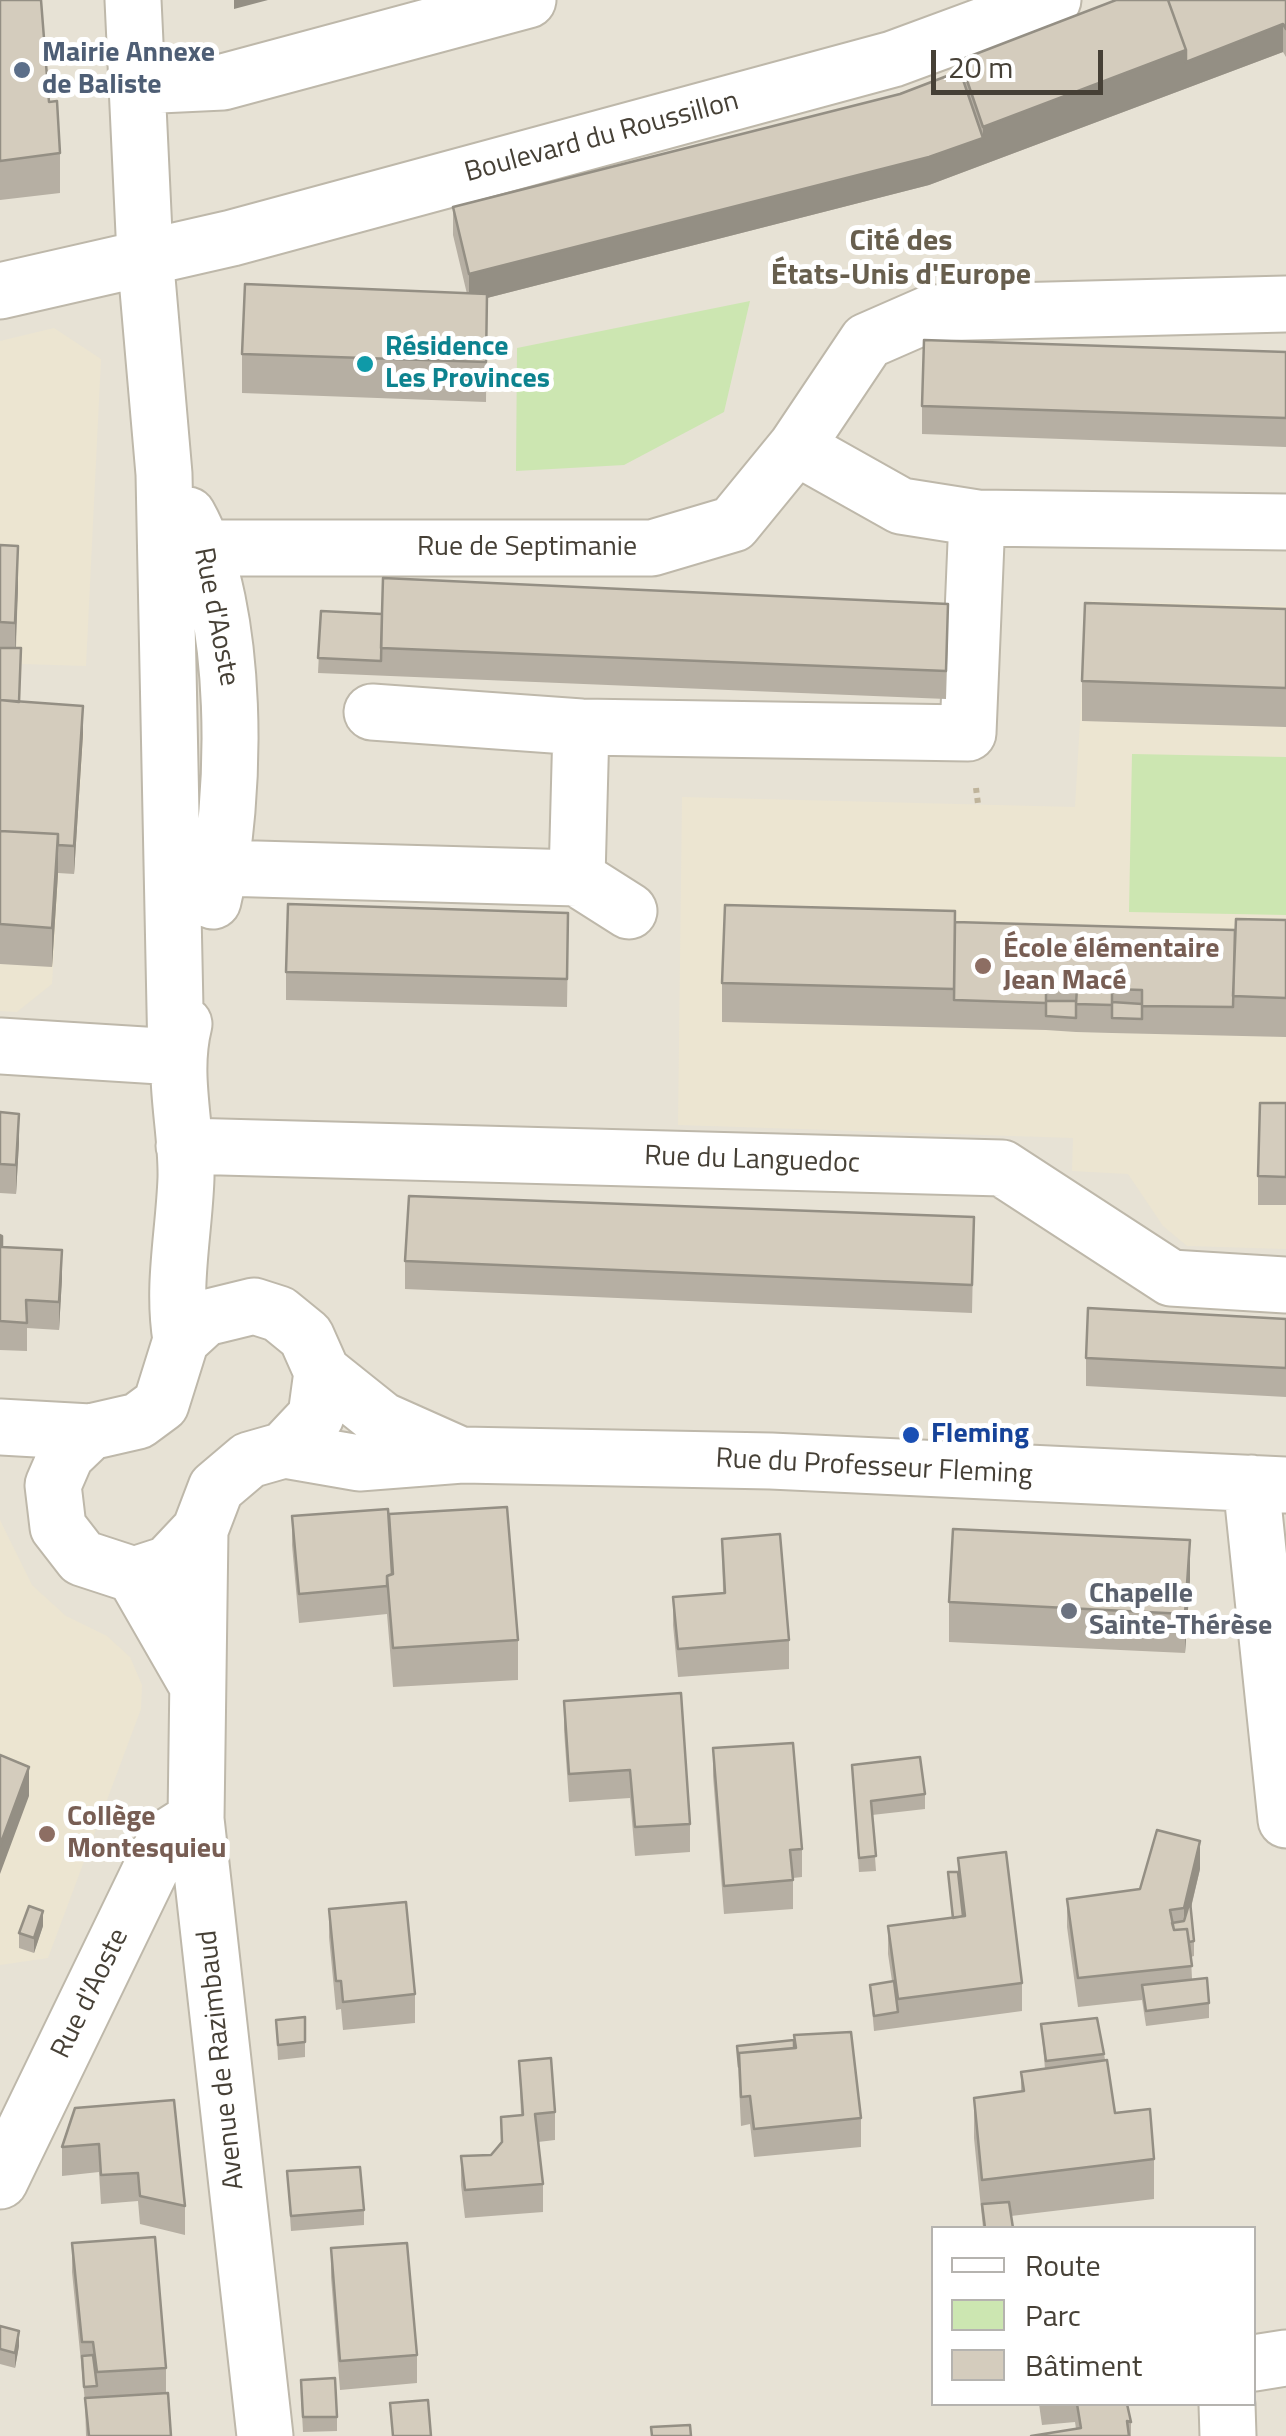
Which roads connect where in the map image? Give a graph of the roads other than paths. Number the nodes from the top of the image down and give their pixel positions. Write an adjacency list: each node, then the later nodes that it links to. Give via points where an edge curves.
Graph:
1 (133, 0): 4 (street, Rue d'Aoste)
2 (528, 0): 4 (street, via 223,82)
3 (1053, 0): 5 (street, Boulevard du Roussillon, via 892,59 232,238)
4 (138, 86): 5 (street, Rue d'Aoste)
5 (144, 255): 6 (street, Boulevard du Roussillon); 9 (street, Rue d'Aoste)
6 (0, 292)
7 (1286, 304): 8 (street, Rue de Septimanie, via 931,312 867,341)
8 (796, 447): 10 (street, via 901,506); 12 (street, Rue de Septimanie, via 733,524 652,548)
9 (164, 474): 12 (street, Rue d'Aoste); 19 (street)
10 (977, 518): 11 (street); 14 (street, via 968,732)
11 (1286, 522)
12 (206, 548): 15 (street, Rue d'Aoste, via 231,701)
13 (372, 712): 14 (street)
14 (581, 726): 16 (street)
15 (221, 868): 16 (street); 19 (street, Rue d'Aoste)
16 (577, 878): 17 (street)
17 (628, 911)
18 (0, 1046): 19 (street)
19 (176, 1057): 20 (street, Rue d'Aoste)
20 (185, 1162): 21 (street, Rue du Languedoc, via 1002,1168 1170,1278); 22 (street, Rue d'Aoste, via 218,1278); 23 (street, Rue d'Aoste, via 174,1300)
21 (1286, 1285)
22 (254, 1306): 23 (street, via 205,1318); 24 (street, Rue d'Aoste, via 278,1314 306,1336)
23 (181, 1340): 26 (street, via 160,1404 138,1421)
24 (322, 1372): 27 (street, via 316,1416); 29 (street, Rue du Professeur Fleming, via 382,1420)
25 (0, 1427): 26 (street)
26 (90, 1432): 31 (street, via 66,1455)
27 (284, 1450): 29 (street, Rue du Professeur Fleming, via 359,1463); 32 (street, via 249,1460 216,1488)
28 (0, 1453): 31 (street)
29 (462, 1456): 30 (street, Rue du Professeur Fleming)
30 (1269, 1484): 36 (street)
31 (54, 1485): 33 (street, via 58,1526 82,1558)
32 (200, 1530): 33 (street, via 168,1564); 34 (street, Avenue de Razimbaud)
33 (134, 1575): 34 (street)
34 (196, 1682): 35 (street, Avenue de Razimbaud)
35 (196, 1820): 37 (street, Rue d'Aoste, via 166,1838); 41 (street, Avenue de Razimbaud)
36 (1286, 1820)
37 (0, 2181)
38 (1286, 2358): 39 (street)
39 (1256, 2363)
40 (1227, 2406): 42 (street)
41 (265, 2436)
42 (1228, 2436)

